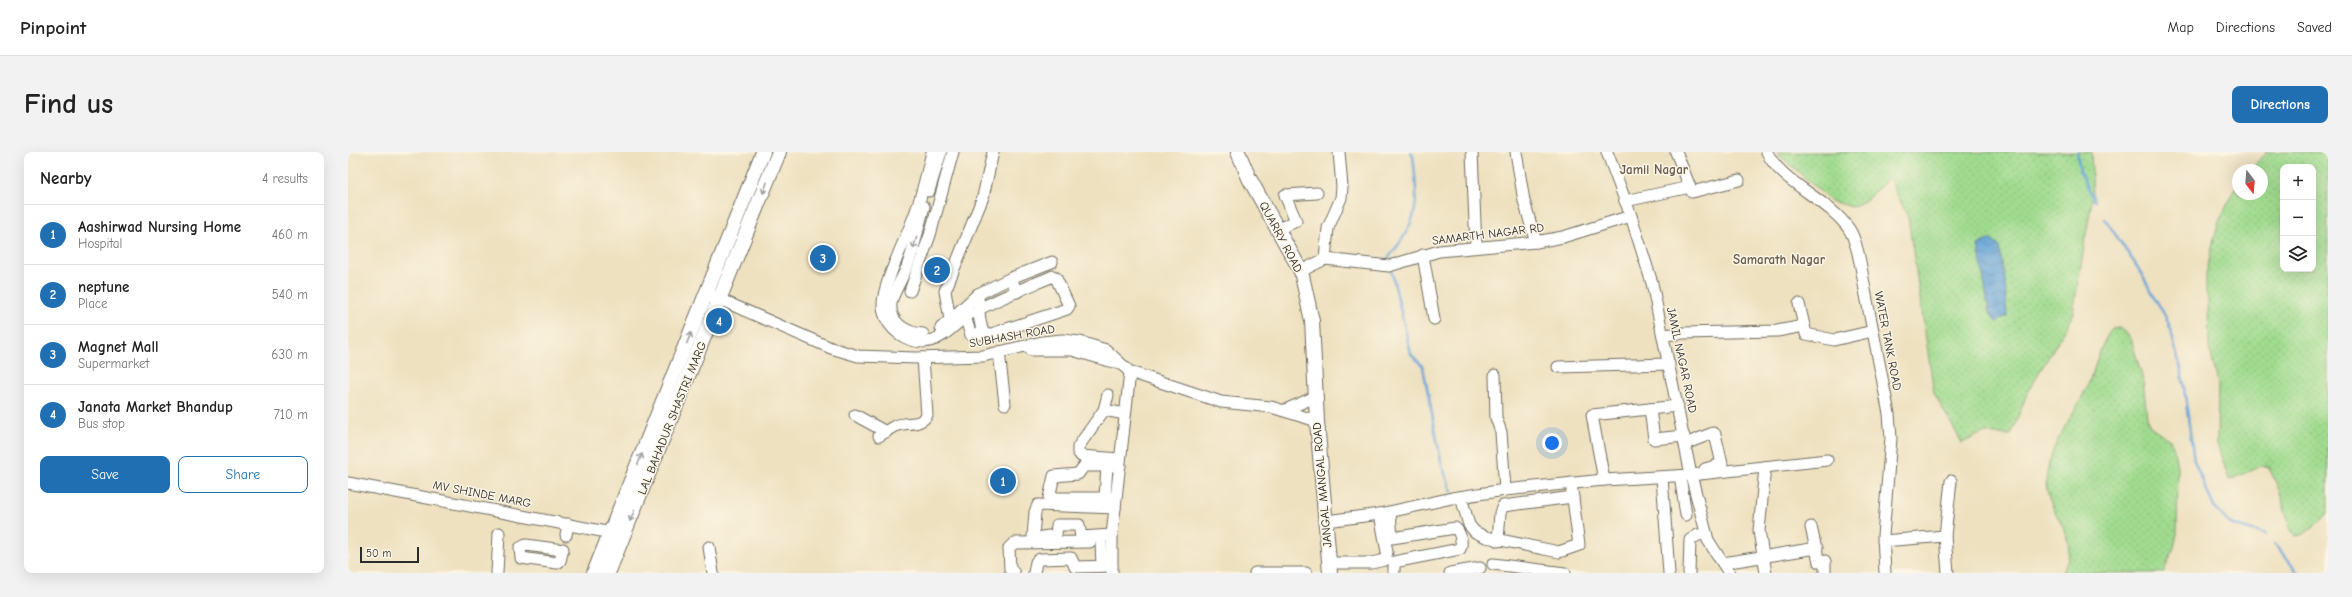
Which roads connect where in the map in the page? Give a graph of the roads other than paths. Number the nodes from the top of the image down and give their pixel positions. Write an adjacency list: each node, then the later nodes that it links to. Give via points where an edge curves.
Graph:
1 (764, 152): 33 (main road, LAL BAHADUR SHASTRI MARG)
2 (779, 152): 33 (main road, LAL BAHADUR SHASTRI MARG, one-way to 33)
3 (938, 152): 12 (street); 17 (street)
4 (993, 152): 38 (street, via 982,197 945,291)
5 (1238, 152): 20 (main road, QUARRY ROAD, via 1249,178)
6 (1339, 152): 24 (street, via 1341,198 1328,228)
7 (1472, 152): 22 (street)
8 (1516, 152): 21 (street, via 1524,202)
9 (1607, 152): 16 (street, JAMIL NAGAR ROAD)
10 (1676, 152): 14 (street)
11 (1767, 152): 40 (street, WATER TANK ROAD, via 1771,161 1806,191 1834,210 1850,230 1860,262)
12 (952, 155): 19 (street)
13 (1739, 180): 14 (street, via 1692,192)
14 (1690, 187): 16 (street)
15 (1317, 193): 20 (street, via 1285,195 1296,221)
16 (1625, 201): 18 (street, JAMIL NAGAR ROAD)
17 (919, 212): 19 (street); 26 (street, one-way to 26); 29 (street)
18 (1631, 216): 21 (street, SAMARTH NAGAR RD, via 1563,238); 42 (street, JAMIL NAGAR ROAD, via 1652,283)
19 (935, 218): 26 (street)
20 (1278, 229): 27 (main road, QUARRY ROAD)
21 (1536, 242): 22 (street, SAMARTH NAGAR RD)
22 (1476, 247): 23 (street, SAMARTH NAGAR RD)
23 (1423, 255): 24 (street, SAMARTH NAGAR RD, via 1390,265 1352,264); 37 (street)
24 (1325, 259): 27 (street)
25 (1052, 262): 28 (street)
26 (914, 266): 29 (street); 30 (street)
27 (1301, 271): 50 (main road, QUARRY ROAD, via 1312,321)
28 (1011, 278): 31 (street); 32 (street)
29 (892, 288): 38 (street, via 882,304 884,314 892,329 905,339 928,341 940,337)
30 (910, 291)
31 (1017, 292): 35 (street); 41 (street, via 1053,276 1068,306 1067,309 990,336)
32 (978, 294): 35 (street); 38 (street)
33 (713, 296): 44 (street, SUBHASH ROAD, via 831,348 858,356); 80 (main road, LAL BAHADUR SHASTRI MARG, one-way to 33); 82 (main road, LAL BAHADUR SHASTRI MARG, one-way to 82)
34 (1799, 304): 39 (street)
35 (980, 308): 36 (street); 41 (street)
36 (965, 317): 38 (street); 41 (street, via 971,335)
37 (1434, 319)
38 (950, 324)
39 (1804, 326): 40 (street, via 1806,334 1834,340); 42 (street, via 1777,331)
40 (1873, 331): 86 (street, WATER TANK ROAD, via 1889,414 1891,438)
41 (983, 333)
42 (1664, 335): 45 (street, JAMIL NAGAR ROAD)
43 (999, 352): 44 (street, SUBHASH ROAD, via 983,356); 47 (street, SUBHASH ROAD, via 1062,340 1080,342 1106,350); 51 (street)
44 (923, 358): 57 (street, via 927,415 925,419 896,425 883,434)
45 (1669, 364): 46 (street); 52 (street, JAMIL NAGAR ROAD)
46 (1558, 367)
47 (1126, 368): 54 (street, SUBHASH ROAD, via 1222,402); 56 (street)
48 (1495, 375): 71 (street, via 1496,418 1501,432)
49 (1108, 395): 53 (street)
50 (1315, 397): 54 (street); 58 (main road, JANGAL MANGAL ROAD)
51 (1005, 404)
52 (1678, 406): 55 (street); 59 (street, JAMIL NAGAR ROAD)
53 (1104, 410): 56 (street); 61 (street, via 1078,447 1078,452 1081,456)
54 (1285, 410): 58 (street, SUBHASH ROAD)
55 (1654, 413): 59 (street, via 1654,440); 67 (street, via 1592,415)
56 (1125, 414): 61 (street)
57 (855, 415)
58 (1317, 421): 77 (main road, JANGAL MANGAL ROAD)
59 (1685, 440): 64 (street, JAMIL NAGAR ROAD); 64 (street, via 1713,433 1722,460 1722,464)
60 (1827, 460): 63 (street)
61 (1120, 463): 62 (street); 74 (street)
62 (1106, 466): 74 (street); 74 (street, via 1084,466 1078,474 1054,476 1049,498)
63 (1765, 467): 64 (street); 89 (street, via 1759,531)
64 (1691, 474): 65 (street); 81 (street, JAMIL NAGAR ROAD)
65 (1680, 476): 66 (street); 76 (street)
66 (1659, 477): 67 (street); 107 (street); 108 (street)
67 (1604, 480): 70 (street)
68 (1951, 481): 83 (street)
69 (348, 483): 80 (street, MV SHINDE MARG, via 567,530)
70 (1571, 483): 71 (street); 73 (street)
71 (1505, 490): 72 (street)
72 (1461, 497): 75 (street); 85 (street, via 1469,525 1475,532)
73 (1573, 497): 85 (street, via 1503,506); 85 (street, via 1580,540 1576,548 1560,552)
74 (1112, 501): 84 (street); 84 (street, via 1038,505 1035,512 1035,538 1053,537 1056,535 1057,525 1076,524 1079,525 1081,537)
75 (1385, 513): 77 (street); 94 (street, via 1385,560); 104 (street, via 1392,538 1455,528 1458,530 1462,546 1460,549 1394,562)
76 (1686, 515)
77 (1326, 521): 94 (main road, JANGAL MANGAL ROAD)
78 (1811, 527): 88 (street)
79 (499, 533): 95 (street)
80 (610, 533): 82 (street, MV SHINDE MARG); 96 (main road, LAL BAHADUR SHASTRI MARG)
81 (1706, 534): 93 (street, JAMIL NAGAR ROAD); 109 (street, via 1690,540)
82 (625, 535): 97 (main road, LAL BAHADUR SHASTRI MARG)
83 (1945, 536): 86 (street); 113 (street)
84 (1108, 540): 91 (street); 99 (street, via 1014,543 1009,548 1010,569)
85 (1498, 541)
86 (1883, 541): 112 (street, WATER TANK ROAD)
87 (709, 547): 98 (street)
88 (1817, 548): 89 (street); 111 (street, via 1819,562 1825,561)
89 (1764, 558): 93 (street); 110 (street)
90 (1493, 564): 106 (street)
91 (1109, 568): 100 (street, via 1076,567 1071,558 1040,559 1036,562)
92 (1480, 568): 105 (street)
93 (1726, 568)
94 (1330, 569): 103 (street, via 1378,565 1385,566)
95 (497, 573)
96 (594, 573)
97 (608, 573)
98 (713, 573)
99 (1014, 573)
100 (1034, 573)
101 (1255, 573): 102 (street)
102 (1306, 573)
103 (1387, 573)
104 (1394, 573)
105 (1450, 573)
106 (1565, 573)
107 (1665, 573)
108 (1669, 573)
109 (1689, 573)
110 (1766, 573)
111 (1825, 573)
112 (1885, 573)
113 (1948, 573)

